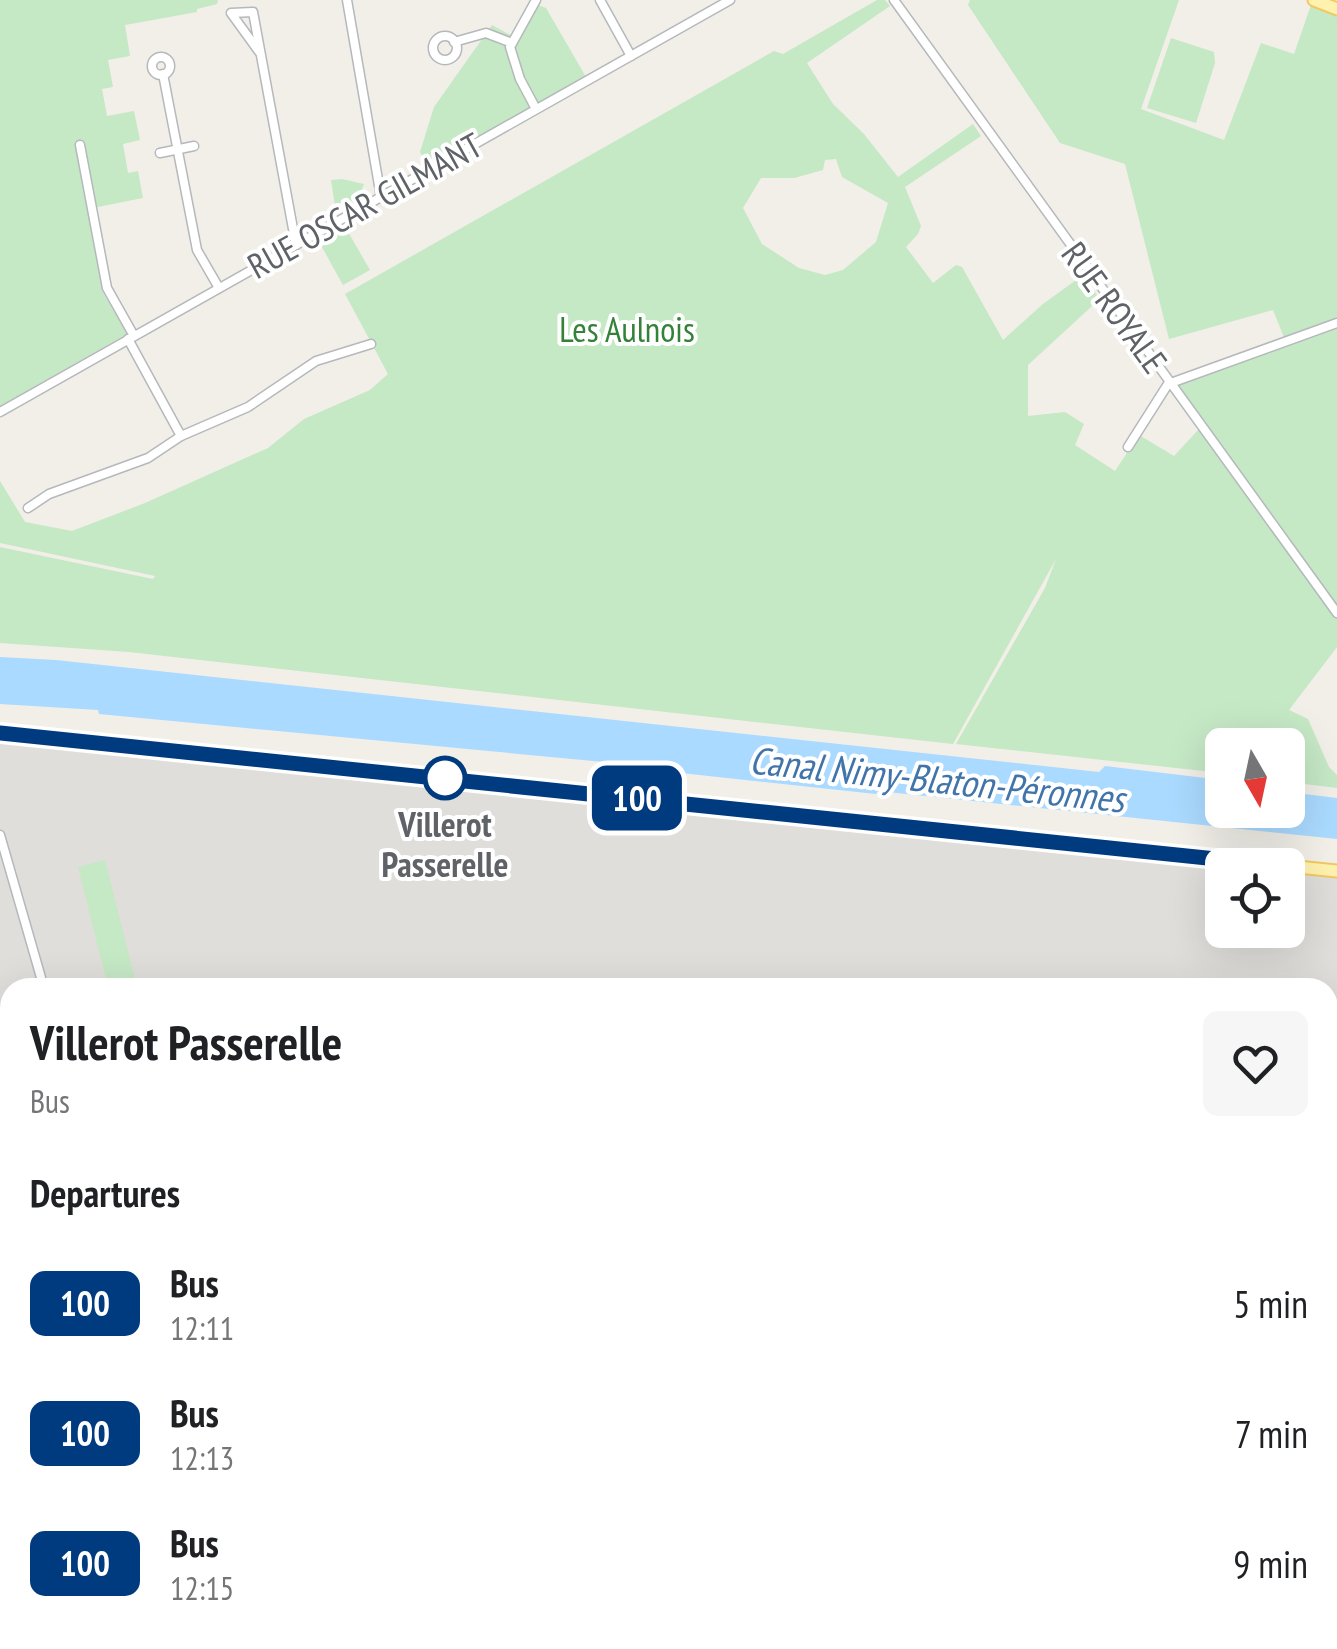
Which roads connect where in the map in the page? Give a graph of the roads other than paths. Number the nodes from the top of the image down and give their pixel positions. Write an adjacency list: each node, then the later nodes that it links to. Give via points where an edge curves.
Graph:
1 (346, 0): 18 (street)
2 (536, 0): 8 (street)
3 (600, 0): 11 (street)
4 (730, 0): 11 (street, RUE OSCAR GILMANT)
5 (894, 0): 24 (street, RUE ROYALE)
6 (1314, 0): 7 (main road)
7 (1337, 10)
8 (513, 40): 9 (street, via 486,33); 13 (street, via 514,64)
9 (454, 42)
10 (260, 53): 10 (street, via 253,12 230,13 240,26); 19 (street)
11 (631, 56): 13 (street, RUE OSCAR GILMANT)
12 (164, 74): 16 (street)
13 (536, 109): 18 (street, RUE OSCAR GILMANT)
14 (80, 145): 22 (street, via 107,288)
15 (194, 146): 16 (street)
16 (177, 149): 17 (street); 20 (street, via 197,250)
17 (160, 153)
18 (381, 197): 19 (street, RUE OSCAR GILMANT)
19 (296, 245): 20 (street, RUE OSCAR GILMANT)
20 (219, 288): 22 (street, RUE OSCAR GILMANT)
21 (1337, 323): 24 (street)
22 (131, 338): 25 (street, RUE OSCAR GILMANT); 26 (street)
23 (371, 344): 26 (street, via 316,361 248,406)
24 (1168, 384): 27 (street); 29 (street, RUE ROYALE)
25 (0, 412)
26 (181, 436): 28 (street, via 148,458)
27 (1128, 448)
28 (28, 508)
29 (1337, 613)
30 (0, 734): 32 (main road)
31 (0, 835): 35 (street)
32 (1205, 858)
33 (1305, 868): 34 (main road)
34 (1337, 872)
35 (41, 978)

